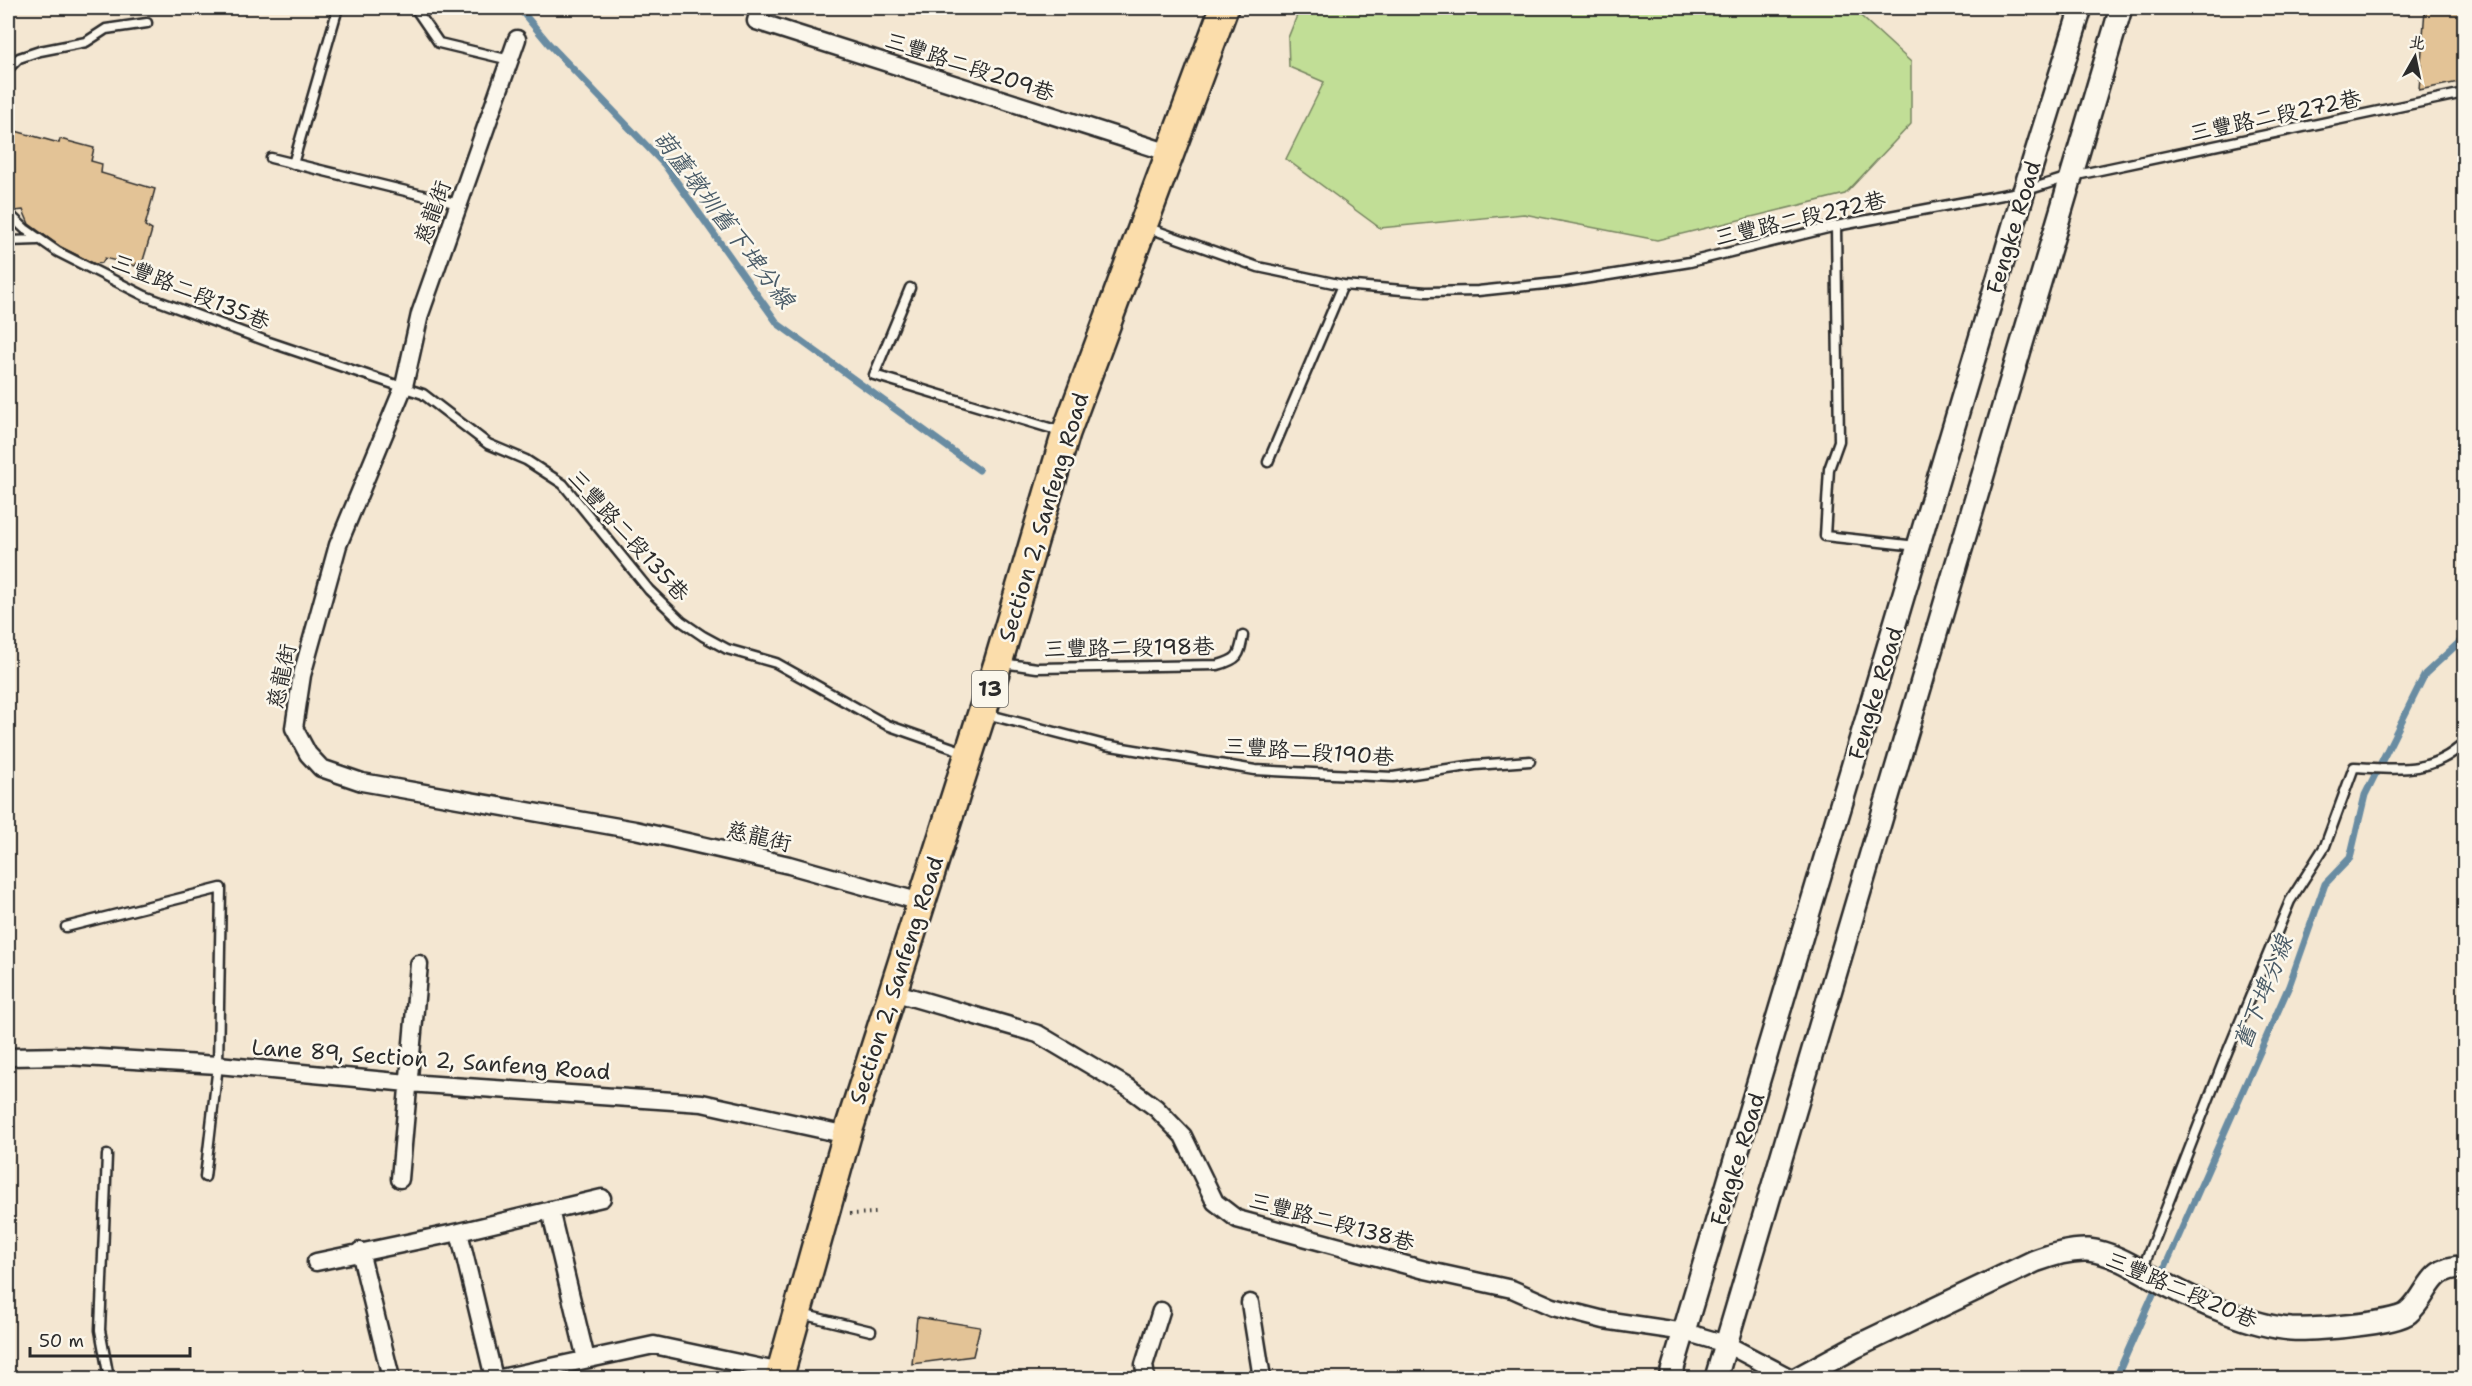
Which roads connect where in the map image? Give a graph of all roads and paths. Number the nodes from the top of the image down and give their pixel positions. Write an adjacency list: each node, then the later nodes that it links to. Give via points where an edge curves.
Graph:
1 (338, 8): 14 (lane)
2 (415, 8): 9 (lane, via 440,43)
3 (1224, 8): 12 (main road, Section 2, Sanfeng Road / 13)
4 (2080, 8): 16 (street, Fengke Road)
5 (2121, 8): 15 (street, Fengke Road)
6 (758, 14): 12 (street, 三豐路二段209巷)
7 (147, 23): 10 (lane, via 106,29 86,42 19,58)
8 (517, 39): 9 (street, 慈龍街)
9 (510, 60): 17 (street, 慈龍街)
10 (8, 69)
11 (2464, 93): 15 (lane, 三豐路二段272巷)
12 (1170, 153): 19 (main road, Section 2, Sanfeng Road / 13)
13 (271, 158): 14 (lane)
14 (293, 164): 17 (lane)
15 (2072, 176): 16 (lane, 三豐路二段272巷); 58 (street, Fengke Road)
16 (2024, 191): 20 (lane, 三豐路二段272巷); 28 (street, Fengke Road)
17 (459, 204): 25 (street, 慈龍街, via 420,314)
18 (8, 213): 21 (lane, 三豐路二段135巷)
19 (1143, 225): 23 (lane, 三豐路二段272巷, via 1258,267); 26 (main road, Section 2, Sanfeng Road / 13)
20 (1836, 226): 23 (lane, 三豐路二段272巷, via 1690,262 1565,282 1478,291); 28 (lane, via 1839,441 1829,469 1825,536)
21 (39, 240): 22 (lane); 25 (lane, 三豐路二段135巷, via 144,296)
22 (8, 241)
23 (1343, 285): 27 (lane)
24 (910, 288): 26 (lane, via 874,375)
25 (404, 386): 33 (lane, 三豐路二段135巷, via 442,406 488,444 526,460 563,484 649,590 703,636 727,649 777,663 887,725); 35 (street, 慈龍街, via 338,545 302,675 294,728 321,768 402,790 635,830 789,865)
26 (1066, 433): 30 (main road, Section 2, Sanfeng Road / 13)
27 (1268, 462)
28 (1919, 546): 57 (street, Fengke Road)
29 (1243, 636): 30 (lane, 三豐路二段198巷, via 1239,655 1233,661 1218,664 1037,668)
30 (998, 663): 31 (main road, Section 2, Sanfeng Road / 13)
31 (982, 713): 33 (main road, Section 2, Sanfeng Road / 13); 34 (lane, 三豐路二段190巷, via 1105,745 1255,770 1393,777)
32 (2464, 742): 52 (lane, via 2453,753 2425,767 2354,767 2325,846 2286,912 2224,1059)
33 (969, 753): 35 (main road, Section 2, Sanfeng Road / 13)
34 (1530, 761)
35 (921, 902): 38 (main road, Section 2, Sanfeng Road / 13)
36 (66, 927): 40 (lane, via 221,888)
37 (419, 964): 41 (street)
38 (893, 992): 42 (main road, Section 2, Sanfeng Road / 13); 57 (street, 三豐路二段138巷, via 1038,1034 1129,1088 1183,1136 1215,1202 1237,1219 1425,1270 1512,1288 1553,1307 1604,1320)
39 (8, 1057): 40 (street, Lane 89, Section 2, Sanfeng Road, via 66,1056)
40 (218, 1065): 41 (street, Lane 89, Section 2, Sanfeng Road); 44 (lane)
41 (408, 1083): 42 (street, Lane 89, Section 2, Sanfeng Road, via 702,1103); 45 (street)
42 (847, 1135): 55 (main road, Section 2, Sanfeng Road / 13)
43 (107, 1155): 61 (lane, via 100,1330)
44 (205, 1177)
45 (400, 1179)
46 (602, 1198): 47 (street)
47 (550, 1210): 48 (street); 59 (street)
48 (459, 1232): 49 (street); 63 (street)
49 (360, 1251): 50 (street); 62 (street)
50 (316, 1262)
51 (2464, 1267): 52 (street, 三豐路二段20巷, via 2440,1271 2408,1313 2395,1319 2291,1329 2225,1311)
52 (2142, 1270): 70 (street, 三豐路二段20巷, via 2088,1250 2052,1255 1855,1347)
53 (1251, 1303): 66 (street)
54 (1161, 1311): 65 (street, via 1144,1365)
55 (798, 1313): 56 (lane); 60 (main road, Section 2, Sanfeng Road / 13)
56 (871, 1331)
57 (1685, 1332): 58 (street, 三豐路二段138巷); 67 (street, Fengke Road)
58 (1726, 1344): 68 (street, Fengke Road); 69 (street, 三豐路二段138巷)
59 (586, 1359): 60 (street, via 654,1345); 64 (street)
60 (780, 1375)
61 (108, 1378)
62 (391, 1378)
63 (494, 1378)
64 (501, 1378)
65 (1146, 1378)
66 (1262, 1378)
67 (1670, 1378)
68 (1716, 1378)
69 (1791, 1378)
70 (1798, 1378)

